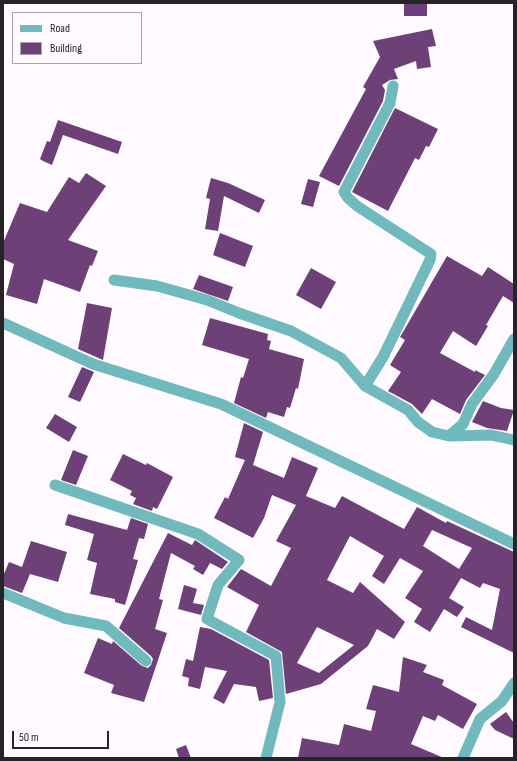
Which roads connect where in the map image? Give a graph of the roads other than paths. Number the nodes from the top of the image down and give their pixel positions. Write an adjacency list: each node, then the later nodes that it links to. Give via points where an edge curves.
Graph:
1 (393, 86): 5 (street, via 390,103 344,192 357,206 431,254 383,357)
2 (114, 280): 5 (street, via 157,286 207,300 291,331 341,358)
3 (3, 323): 9 (street, via 93,364 221,404)
4 (514, 339): 6 (street, via 494,374 472,404 463,424)
5 (364, 386): 6 (street, via 408,410 418,422 432,432)
6 (449, 436): 7 (street, via 491,436)
7 (514, 440)
8 (55, 485): 13 (street, via 198,534 238,560 218,585 206,620 276,656 280,702)
9 (514, 544)
10 (3, 593): 11 (street, via 64,618 106,626)
11 (146, 661)
12 (512, 689): 14 (street, via 502,702 480,719)
13 (266, 758)
14 (463, 758)

